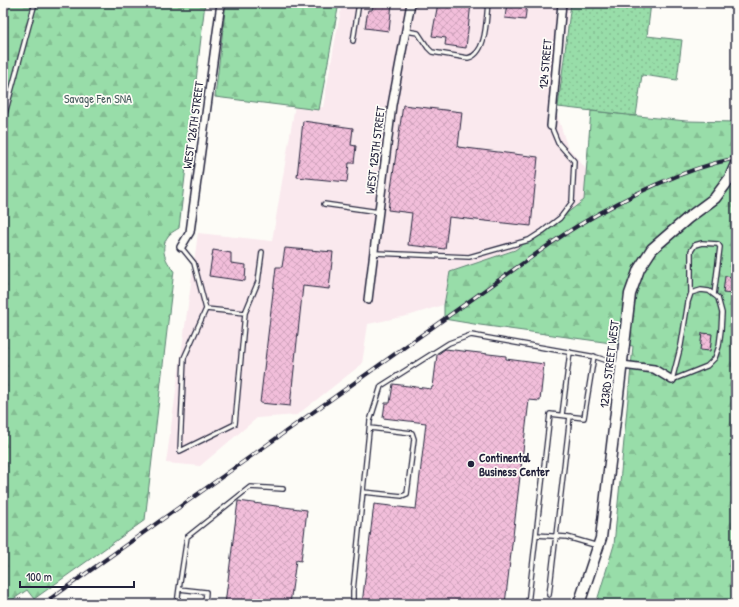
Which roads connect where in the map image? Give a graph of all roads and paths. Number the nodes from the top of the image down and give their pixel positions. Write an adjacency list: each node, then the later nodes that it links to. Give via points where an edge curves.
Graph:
1 (35, 3): 9 (lane)
2 (221, 3): 14 (street, WEST 126TH STREET, via 190,232)
3 (359, 3): 8 (lane)
4 (411, 3): 7 (street, WEST 125TH STREET)
5 (488, 3): 7 (lane, via 483,43 473,57 432,52 418,33)
6 (562, 3): 10 (street, 124 STREET)
7 (406, 31): 13 (street, WEST 125TH STREET, via 392,105)
8 (353, 41)
9 (3, 121)
10 (550, 126): 16 (lane, via 558,143 574,161 572,202 560,218 543,231 529,240 469,257)
11 (736, 164): 24 (street, 123RD STREET WEST, via 730,178 715,198 652,249 639,268 630,294)
12 (324, 204): 13 (lane)
13 (379, 212): 16 (street, WEST 125TH STREET)
14 (182, 247): 20 (lane, via 194,264)
15 (262, 252): 21 (lane, via 258,282)
16 (374, 253): 19 (street, WEST 125TH STREET)
17 (691, 293): 18 (lane, via 701,290); 18 (lane, via 691,252 695,245 718,244 720,247); 25 (lane)
18 (714, 295): 25 (lane, via 718,298 722,313 719,346 714,358 708,366)
19 (368, 300)
20 (206, 308): 21 (lane); 21 (lane, via 184,358 180,451 235,424)
21 (245, 313)
22 (570, 352): 23 (lane); 26 (lane); 28 (lane, via 471,335 449,343 381,386 370,420)
23 (594, 356): 24 (lane); 27 (lane, via 584,418)
24 (622, 365): 25 (street, via 654,369); 33 (street, 123RD STREET WEST)
25 (672, 380)
26 (562, 415): 27 (lane); 31 (lane, via 550,414)
27 (570, 416): 32 (lane)
28 (370, 428): 30 (lane); 30 (lane, via 412,433 414,439 407,494 402,496)
29 (283, 489): 34 (lane, via 250,488 186,537)
30 (363, 492): 38 (lane, via 352,591)
31 (536, 535): 32 (lane); 39 (lane)
32 (555, 536): 33 (lane); 35 (lane)
33 (599, 546): 40 (street, 123RD STREET WEST)
34 (179, 588): 36 (lane); 37 (lane, via 206,592)
35 (549, 595)
36 (177, 604)
37 (205, 604)
38 (353, 604)
39 (528, 604)
40 (579, 604)

